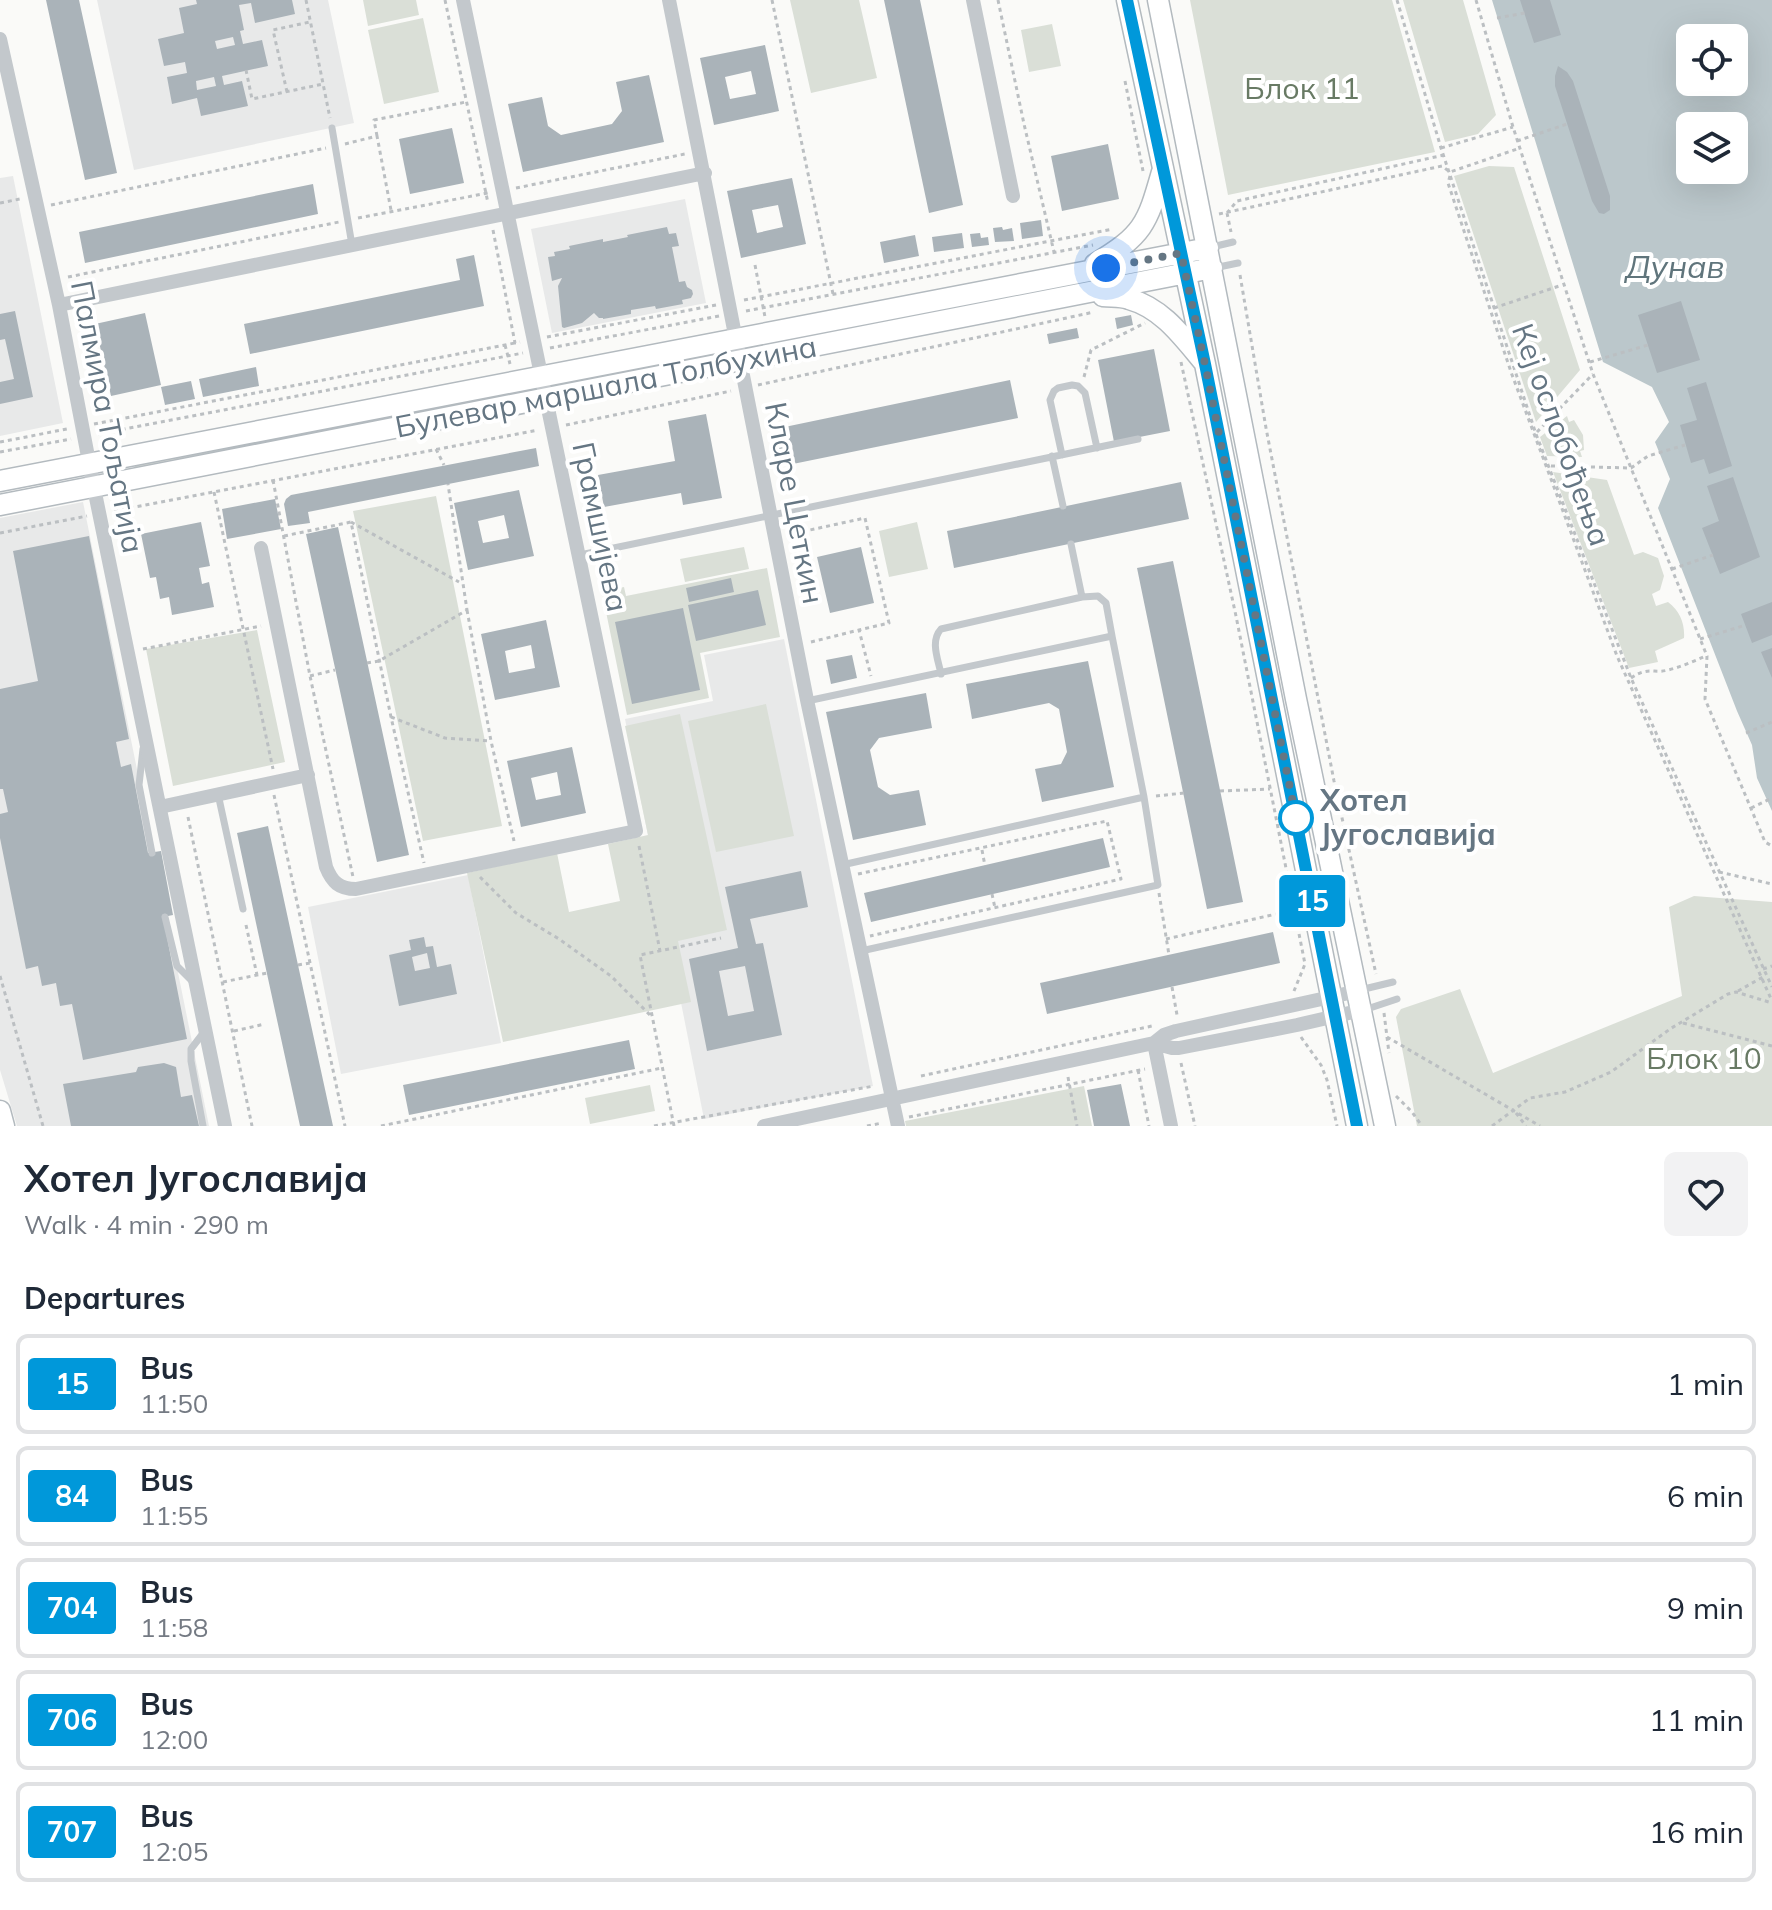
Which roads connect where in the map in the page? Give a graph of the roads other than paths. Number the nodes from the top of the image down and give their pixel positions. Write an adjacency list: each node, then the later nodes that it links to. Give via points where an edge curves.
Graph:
1 (463, 0): 11 (street, Грамшијева)
2 (669, 0): 9 (street, Кларе Цеткин)
3 (973, 0): 10 (street)
4 (1127, 0): 8 (main road)
5 (1158, 0): 14 (main road)
6 (0, 39): 21 (street, Палмира Тољатија)
7 (332, 128): 13 (lane)
8 (1154, 172): 15 (main road); 18 (main road, via 1151,211 1139,231)
9 (705, 173): 11 (street); 22 (street, Кларе Цеткин)
10 (1013, 196)
11 (508, 213): 13 (street); 25 (street, Грамшијева)
12 (1233, 242): 14 (lane)
13 (352, 245): 21 (street)
14 (1208, 248): 15 (main road, Булевар маршала Толбухина); 17 (main road)
15 (1181, 253): 18 (main road, Булевар маршала Толбухина); 19 (main road)
16 (1238, 263): 17 (lane)
17 (1212, 268): 19 (main road, Булевар маршала Толбухина); 57 (main road)
18 (1081, 273): 22 (main road, Булевар маршала Толбухина)
19 (1185, 274): 20 (main road, Булевар маршала Толбухина); 24 (main road)
20 (1083, 295): 23 (main road, Булевар маршала Толбухина); 24 (main road, via 1128,298 1153,309 1176,327)
21 (59, 305): 31 (street, Палмира Тољатија)
22 (736, 339): 23 (street, Кларе Цеткин); 25 (main road, Булевар маршала Толбухина)
23 (739, 360): 26 (main road, Булевар маршала Толбухина); 36 (street, Кларе Цеткин)
24 (1205, 364): 58 (main road)
25 (542, 377): 26 (street, Грамшијева); 31 (main road, Булевар маршала Толбухина)
26 (547, 399): 33 (main road, Булевар маршала Толбухина); 39 (street, Грамшијева)
27 (1138, 439): 28 (lane)
28 (1097, 448): 29 (lane); 29 (lane, via 1085,393 1072,385 1058,388 1050,400)
29 (1062, 455): 30 (lane)
30 (1052, 456): 35 (lane); 36 (lane)
31 (89, 464): 32 (main road, Булевар маршала Толбухина); 33 (street, Палмира Тољатија)
32 (0, 481)
33 (94, 488): 34 (main road, Булевар маршала Толбухина); 44 (street, Палмира Тољатија)
34 (0, 505)
35 (1063, 506)
36 (769, 515): 39 (lane); 43 (street, Кларе Цеткин)
37 (1071, 544): 40 (lane)
38 (261, 548): 45 (street)
39 (580, 555): 45 (street, Грамшијева, via 636,831 342,888 326,867)
40 (1082, 597): 41 (lane, via 1106,603); 42 (lane, via 941,629 935,639)
41 (1112, 636): 42 (lane); 47 (lane)
42 (941, 674): 43 (lane)
43 (807, 701): 50 (street, Кларе Цеткин)
44 (146, 739): 48 (street, Палмира Тољатија); 49 (lane, via 139,785)
45 (308, 775): 46 (street, via 272,776)
46 (218, 794): 48 (street); 51 (lane)
47 (1144, 797): 50 (lane); 53 (lane, via 1158,885)
48 (160, 807): 55 (street, Палмира Тољатија)
49 (152, 853)
50 (847, 870): 53 (street, Кларе Цеткин)
51 (243, 909)
52 (165, 917): 55 (lane, via 177,966)
53 (864, 944): 61 (street, Кларе Цеткин)
54 (1393, 982): 57 (lane, via 1378,986)
55 (196, 984): 59 (street, Палмира Тољатија)
56 (1397, 999): 57 (lane, via 1383,1004)
57 (1360, 1001): 58 (street); 70 (main road)
58 (1334, 1007): 60 (street, via 1293,1007 1176,1031); 60 (street, via 1297,1025 1179,1048); 69 (main road)
59 (205, 1030): 65 (lane, via 191,1049); 66 (street, Палмира Тољатија)
60 (1154, 1043): 61 (street); 68 (street)
61 (893, 1098): 63 (street, Кларе Цеткин); 67 (street)
62 (0, 1111): 64 (main road)
63 (898, 1123)
64 (4, 1126)
65 (203, 1126)
66 (225, 1126)
67 (764, 1126)
68 (1171, 1126)
69 (1357, 1126)
70 (1385, 1126)

